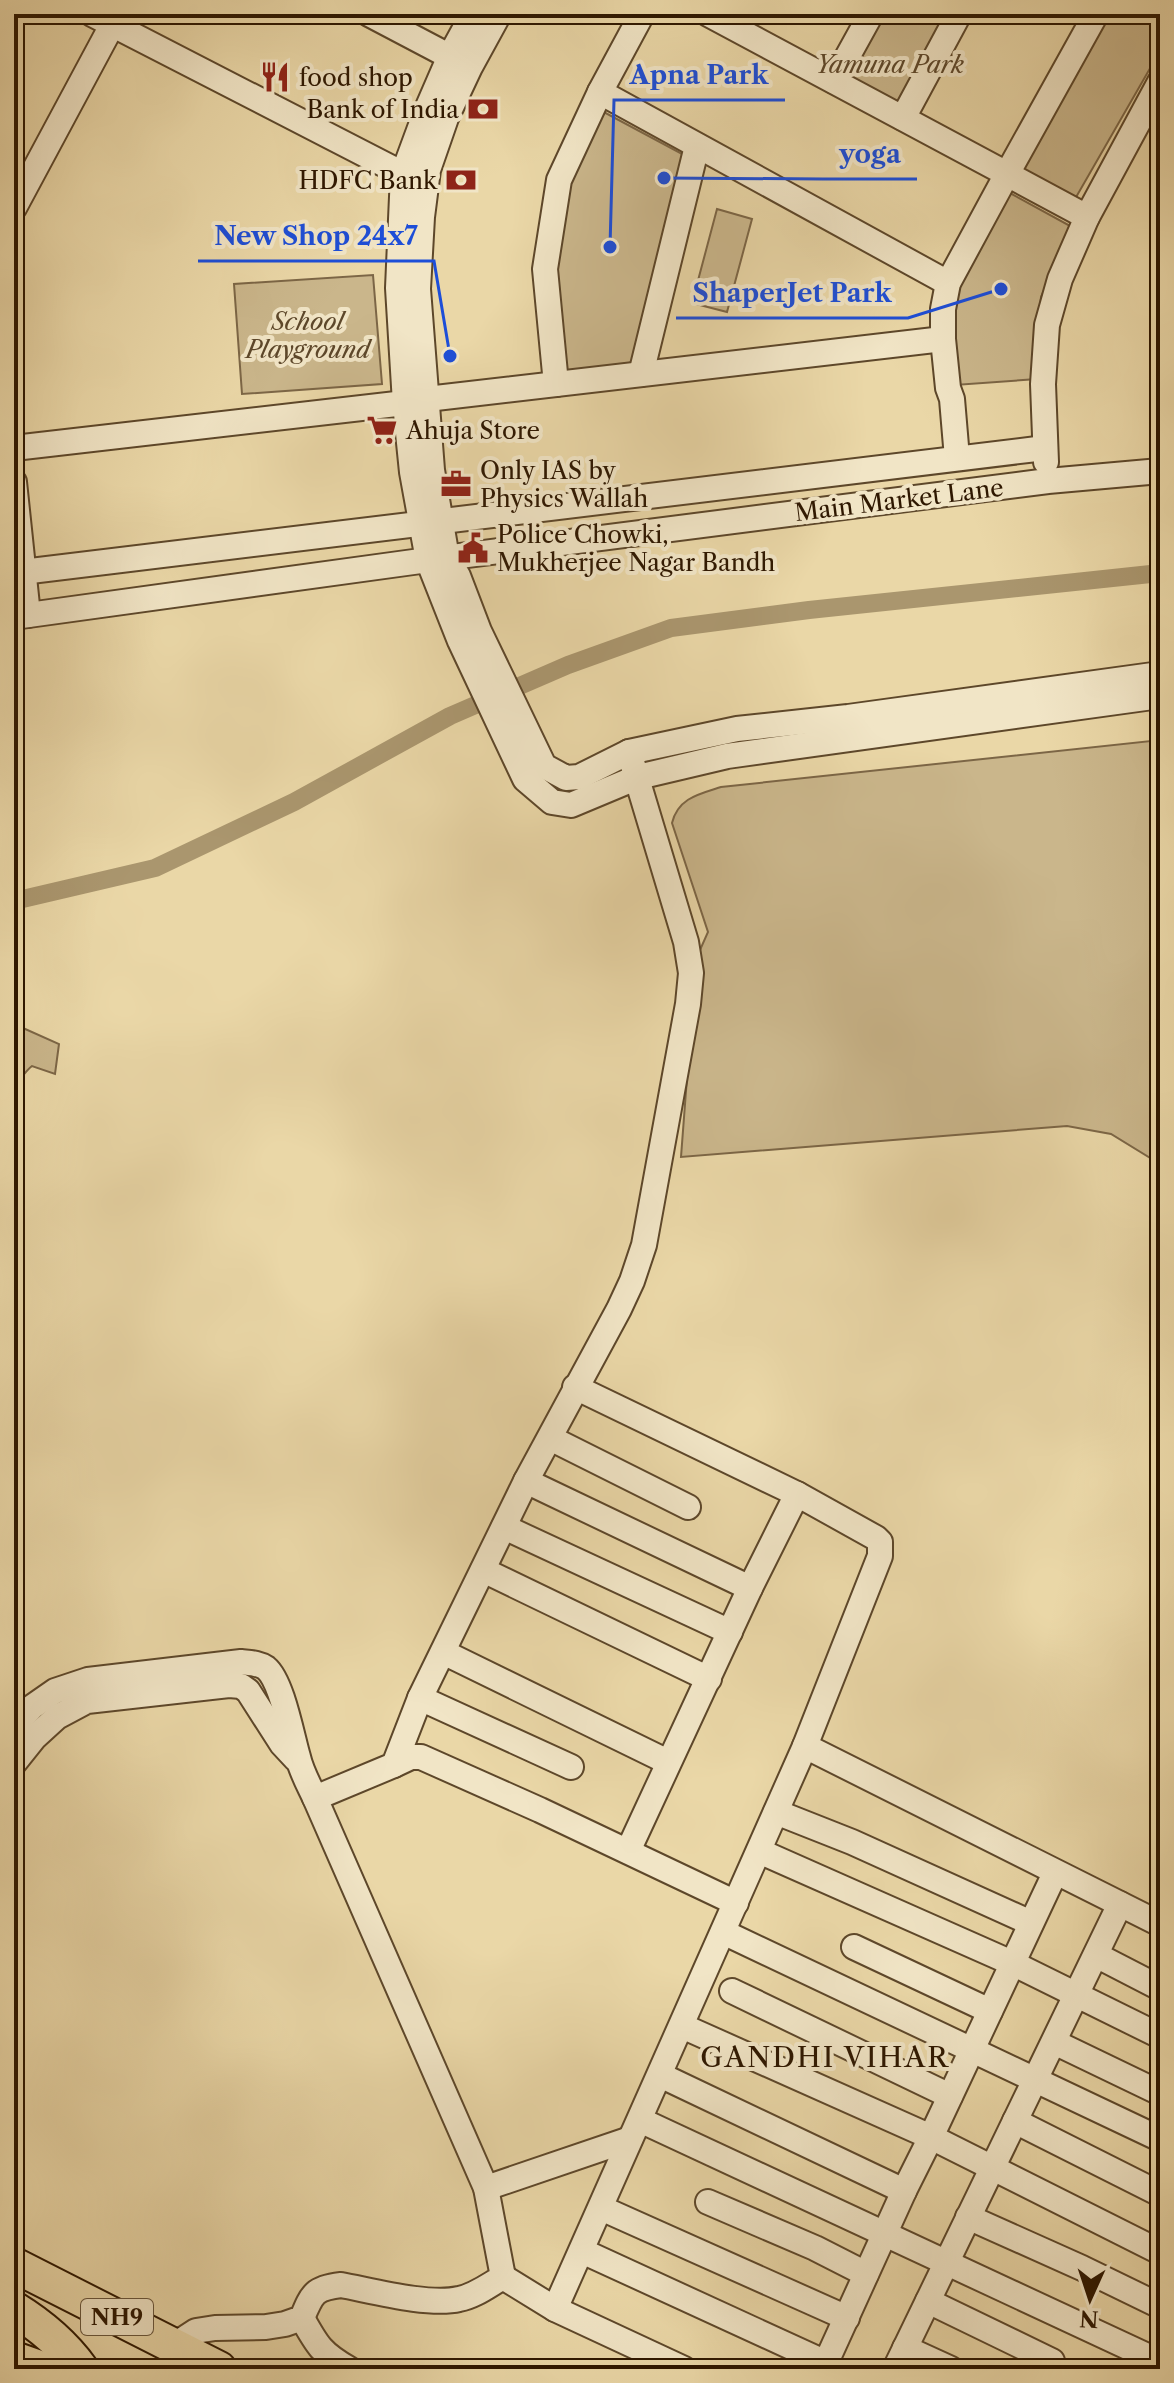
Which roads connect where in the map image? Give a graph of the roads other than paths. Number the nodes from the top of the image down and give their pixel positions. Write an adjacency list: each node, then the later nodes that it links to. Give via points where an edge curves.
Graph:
1 (369, 14): 10 (street)
2 (473, 14): 10 (street)
3 (499, 14): 10 (street)
4 (642, 14): 13 (street)
5 (871, 14): 11 (street)
6 (959, 14): 14 (street)
7 (1096, 14): 18 (street)
8 (108, 18): 17 (street); 19 (street)
9 (724, 18): 11 (street)
10 (460, 61): 16 (street); 17 (street, via 427,109)
11 (834, 81): 14 (street)
12 (1160, 82): 20 (street)
13 (600, 92): 15 (street); 24 (street, via 559,180 545,269)
14 (903, 118): 18 (street)
15 (697, 146): 21 (street); 23 (street)
16 (428, 170): 17 (street); 25 (street)
17 (403, 174): 25 (street, via 398,288)
18 (1007, 174): 20 (street); 21 (street)
19 (14, 208)
20 (1087, 217): 27 (street, via 1047,325)
21 (948, 283): 22 (street, via 940,309)
22 (943, 339): 23 (street); 28 (street)
23 (641, 374): 24 (street)
24 (556, 384): 25 (street)
25 (416, 401): 26 (street); 32 (street, via 412,472)
26 (14, 448)
27 (1045, 448): 28 (street); 30 (street)
28 (957, 458): 32 (street)
29 (1160, 471): 30 (street, Main Market Lane)
30 (1048, 481): 33 (street, Main Market Lane)
31 (14, 482): 34 (street)
32 (430, 522): 33 (street); 34 (street)
33 (438, 559): 35 (street, Main Market Lane); 36 (street)
34 (19, 573): 35 (street)
35 (21, 616)
36 (476, 649): 40 (street); 40 (street, via 511,752)
37 (1160, 674): 39 (street, via 737,729)
38 (1160, 696): 41 (street, via 727,756)
39 (629, 752): 40 (street, via 579,777 566,778); 41 (street)
40 (536, 765): 41 (street, via 552,802 571,805)
41 (638, 777): 42 (street, via 686,942 688,1004 644,1245 619,1309)
42 (575, 1387): 43 (street); 45 (street)
43 (550, 1438): 44 (street); 46 (street)
44 (526, 1481): 47 (street); 49 (street)
45 (797, 1494): 49 (street); 55 (street, via 876,1538 881,1549)
46 (688, 1507)
47 (504, 1527): 48 (street); 50 (street)
48 (483, 1570): 51 (street); 52 (street)
49 (750, 1588): 50 (street)
50 (730, 1632): 52 (street)
51 (443, 1652): 53 (street); 57 (street)
52 (709, 1679): 57 (street)
53 (420, 1698): 59 (street); 60 (street)
54 (14, 1727): 56 (street, via 55,1691 88,1680 241,1662 258,1664 274,1679)
55 (805, 1746): 62 (street); 65 (street)
56 (298, 1760): 58 (street, via 248,1691 229,1685 87,1701 57,1717); 61 (street)
57 (668, 1762): 63 (street)
58 (14, 1763)
59 (394, 1765): 61 (street); 63 (street, via 421,1757)
60 (571, 1767)
61 (315, 1798): 91 (street)
62 (776, 1812): 64 (street); 68 (street)
63 (628, 1851): 66 (street)
64 (759, 1851): 66 (street); 73 (street)
65 (1055, 1873): 67 (street); 68 (street)
66 (736, 1903): 70 (street)
67 (1120, 1904): 69 (street); 72 (street)
68 (1031, 1923): 73 (street)
69 (1160, 1924)
70 (723, 1932): 78 (street); 81 (street)
71 (854, 1947): 77 (street)
72 (1096, 1955): 74 (street); 76 (street)
73 (1012, 1963): 76 (street); 77 (street)
74 (1160, 1988)
75 (732, 1991): 85 (street)
76 (1076, 1995): 79 (street); 80 (street)
77 (990, 2011): 81 (street)
78 (682, 2026): 82 (street); 88 (street)
79 (1160, 2036)
80 (1054, 2042): 83 (street); 84 (street)
81 (972, 2050): 83 (street); 85 (street)
82 (660, 2075): 87 (street); 92 (street)
83 (1035, 2081): 86 (street); 89 (street)
84 (1160, 2093)
85 (950, 2096): 88 (street)
86 (1015, 2121): 90 (street); 93 (street)
87 (635, 2129): 91 (street); 95 (street); 97 (street)
88 (931, 2137): 90 (street); 92 (street)
89 (1160, 2139)
90 (993, 2168): 96 (street); 99 (street)
91 (486, 2188): 103 (street)
92 (904, 2191): 97 (street)
93 (1160, 2194)
94 (708, 2202): 102 (street)
95 (601, 2208): 98 (street); 109 (street)
96 (968, 2217): 100 (street); 105 (street)
97 (886, 2233): 100 (street); 102 (street)
98 (582, 2251): 107 (street); 116 (street)
99 (1160, 2252)
100 (946, 2264): 104 (street); 115 (street)
101 (14, 2265): 111 (highway, NH9)
102 (866, 2274): 109 (street)
103 (503, 2277): 107 (street); 108 (street, via 458,2299 326,2287 314,2293)
104 (928, 2301): 112 (street); 114 (street)
105 (1160, 2306)
106 (14, 2309): 119 (highway, via 39,2324)
107 (555, 2309): 122 (street)
108 (302, 2318): 111 (street, via 266,2327 196,2331); 121 (street, via 318,2347)
109 (847, 2318): 116 (street)
110 (14, 2327): 118 (highway)
111 (173, 2346): 120 (highway, NH9)
112 (900, 2358): 123 (street)
113 (14, 2359): 117 (highway)
114 (1052, 2361)
115 (1160, 2362)
116 (824, 2366)
117 (42, 2369)
118 (57, 2369)
119 (81, 2369)
120 (219, 2369)
121 (349, 2369)
122 (684, 2369)
123 (951, 2369)

